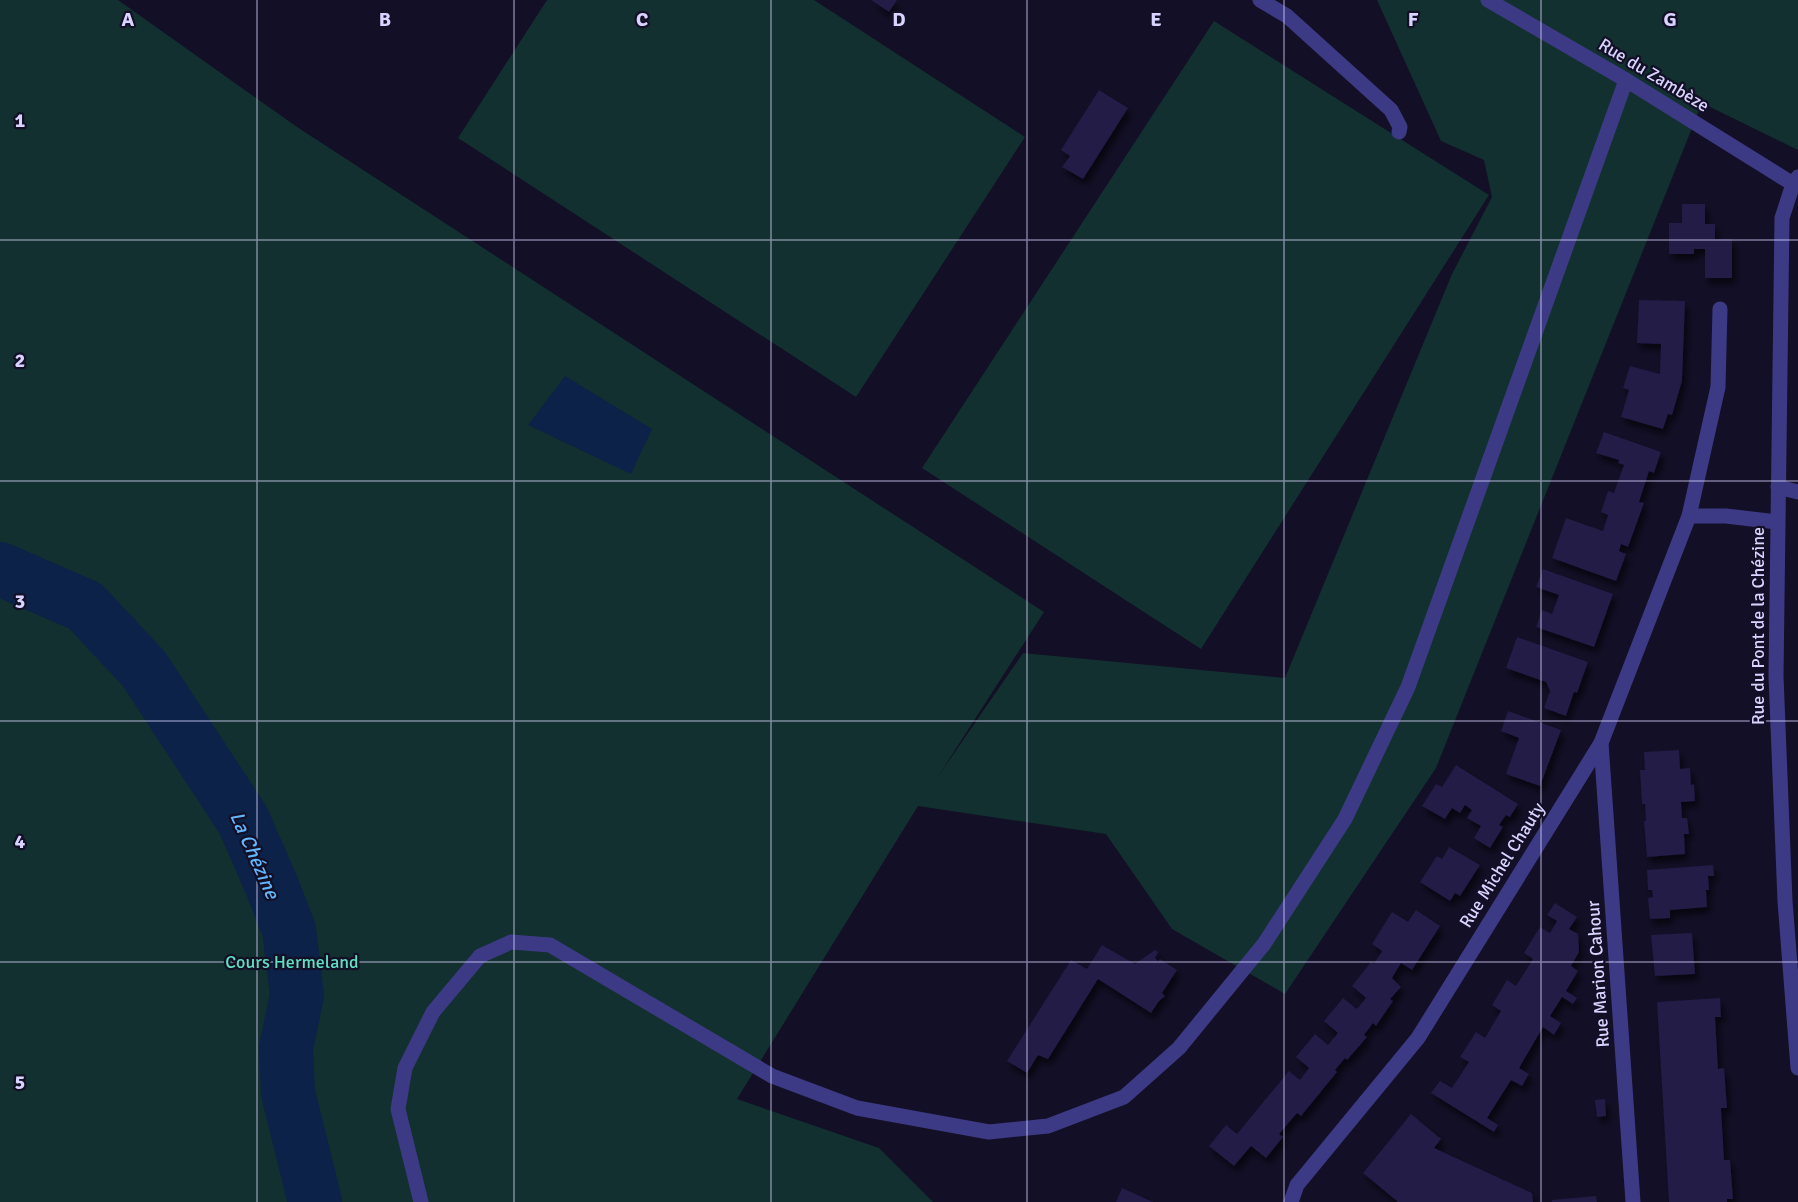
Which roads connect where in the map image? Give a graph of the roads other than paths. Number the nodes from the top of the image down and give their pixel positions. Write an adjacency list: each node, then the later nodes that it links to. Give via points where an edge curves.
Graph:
1 (1260, 0): 4 (street, via 1287,15 1384,103)
2 (1488, 0): 3 (street, Rue du Zambèze)
3 (1626, 80): 5 (street, Rue du Zambèze); 13 (street, via 1408,687 1345,819 1264,944 1179,1048 1124,1097 1048,1126 989,1132 857,1108 771,1077 550,945 511,942 480,956 433,1012 405,1068 398,1109)
4 (1400, 132)
5 (1796, 182): 7 (street, Rue du Pont de la Chézine, via 1782,218)
6 (1720, 309): 9 (street, Rue Michel Chauty, via 1718,387)
7 (1778, 487): 8 (street); 10 (street, Rue du Pont de la Chézine)
8 (1798, 492)
9 (1689, 516): 10 (street); 11 (street, Rue Michel Chauty)
10 (1777, 522): 12 (street, Rue du Pont de la Chézine, via 1776,687 1785,901)
11 (1601, 743): 14 (street, Rue Michel Chauty, via 1418,1038 1296,1185); 15 (street, Rue Marion Cahour)
12 (1798, 1068)
13 (421, 1202)
14 (1291, 1202)
15 (1634, 1202)

